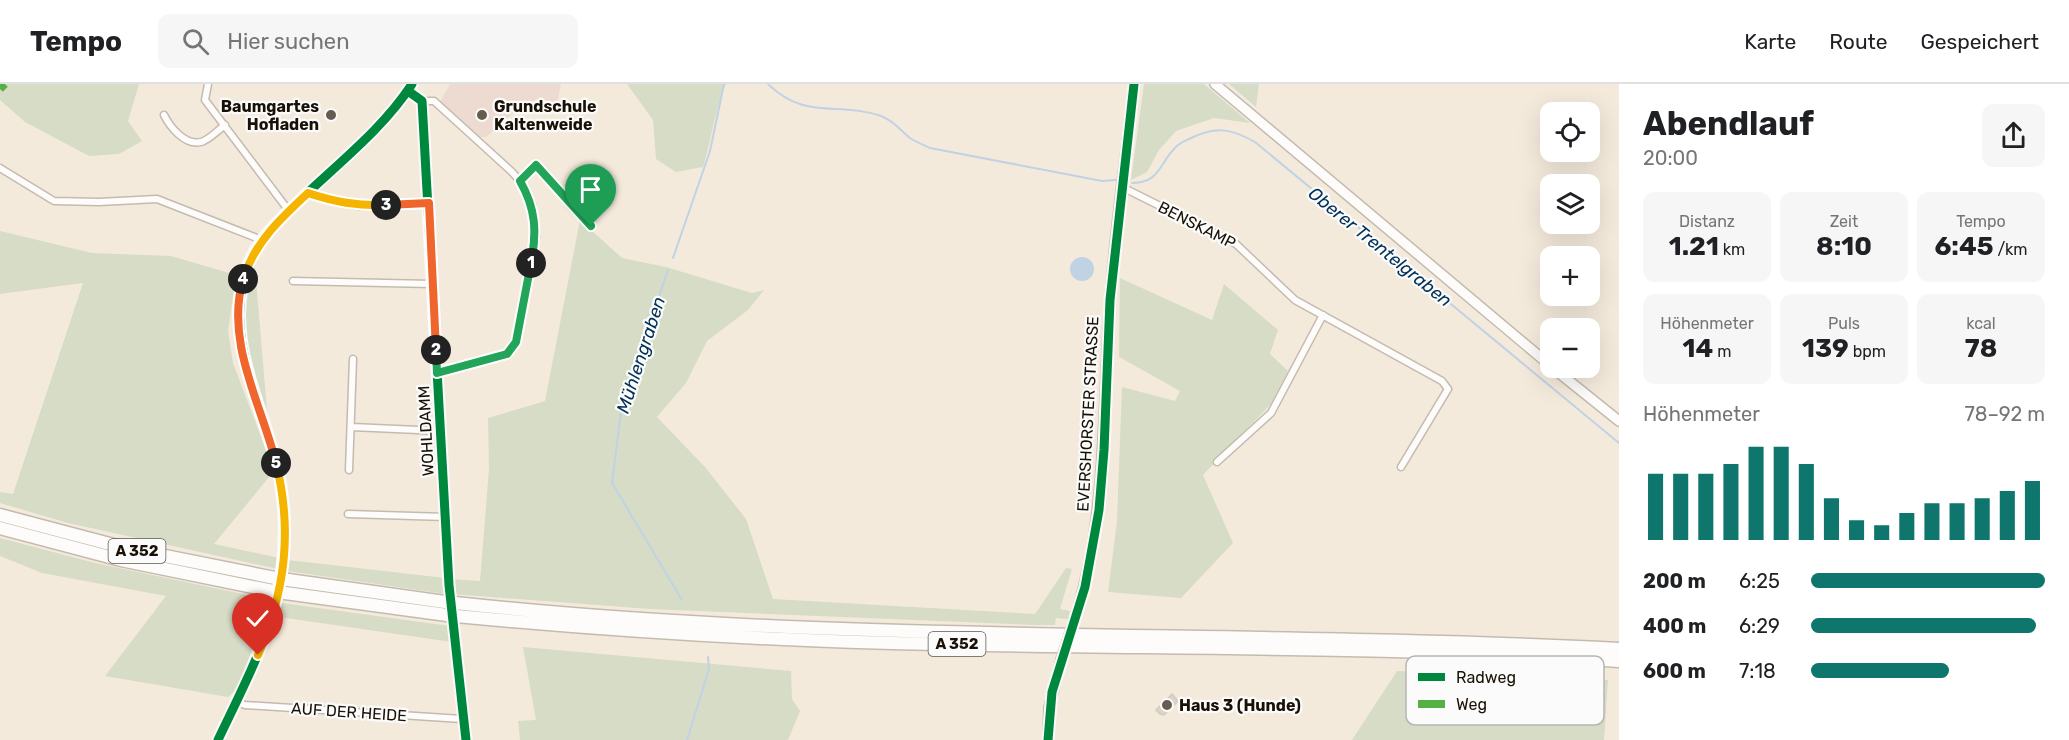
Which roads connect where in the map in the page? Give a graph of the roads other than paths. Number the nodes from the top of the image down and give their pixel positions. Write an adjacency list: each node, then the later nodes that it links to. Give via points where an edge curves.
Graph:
1 (208, 84): 7 (street, via 205,100)
2 (1134, 84): 10 (street, EVERSHORSTER STRASSE)
3 (1215, 84): 19 (street)
4 (410, 88): 5 (street); 11 (street, via 395,109)
5 (422, 101): 9 (street, via 434,101); 12 (street, WOHLDAMM)
6 (164, 115): 7 (street, via 176,132 196,142 203,142)
7 (225, 125): 13 (street)
8 (0, 168): 15 (street, via 54,201 157,199)
9 (520, 181): 14 (street, via 536,165); 21 (street, via 532,205 536,237 516,342 507,354)
10 (1122, 188): 18 (street, BENSKAMP, via 1236,244 1295,300); 39 (street, EVERSHORSTER STRASSE, bridge, via 1110,300 1099,510 1089,567 1051,700)
11 (308, 193): 12 (street, via 359,206); 13 (street)
12 (429, 203): 17 (street, WOHLDAMM)
13 (289, 211): 15 (street)
14 (591, 226)
15 (262, 240): 35 (street, via 242,282 238,316 244,360 279,476 284,567 268,630)
16 (293, 281): 17 (street)
17 (432, 284): 21 (street, WOHLDAMM)
18 (1323, 315): 26 (street, via 1271,413); 27 (street, BENSKAMP, via 1442,381 1448,389)
19 (1540, 357)
20 (353, 359): 24 (street)
21 (437, 373): 25 (street, WOHLDAMM)
22 (1566, 378): 23 (street)
23 (1619, 421)
24 (352, 427): 25 (street); 28 (street)
25 (441, 431): 31 (street, WOHLDAMM)
26 (1217, 462)
27 (1401, 466)
28 (349, 470)
29 (348, 514): 31 (street)
30 (0, 515): 33 (highway, A 352)
31 (446, 518): 36 (street, WOHLDAMM)
32 (0, 528): 33 (highway, A 352, via 121,560)
33 (280, 585): 34 (highway, A 352, via 451,609 634,619 794,627 1395,640)
34 (1593, 656)
35 (236, 702): 36 (street, AUF DER HEIDE); 37 (street)
36 (462, 718): 38 (street, WOHLDAMM)
37 (219, 740)
38 (466, 740)
39 (1048, 740)

